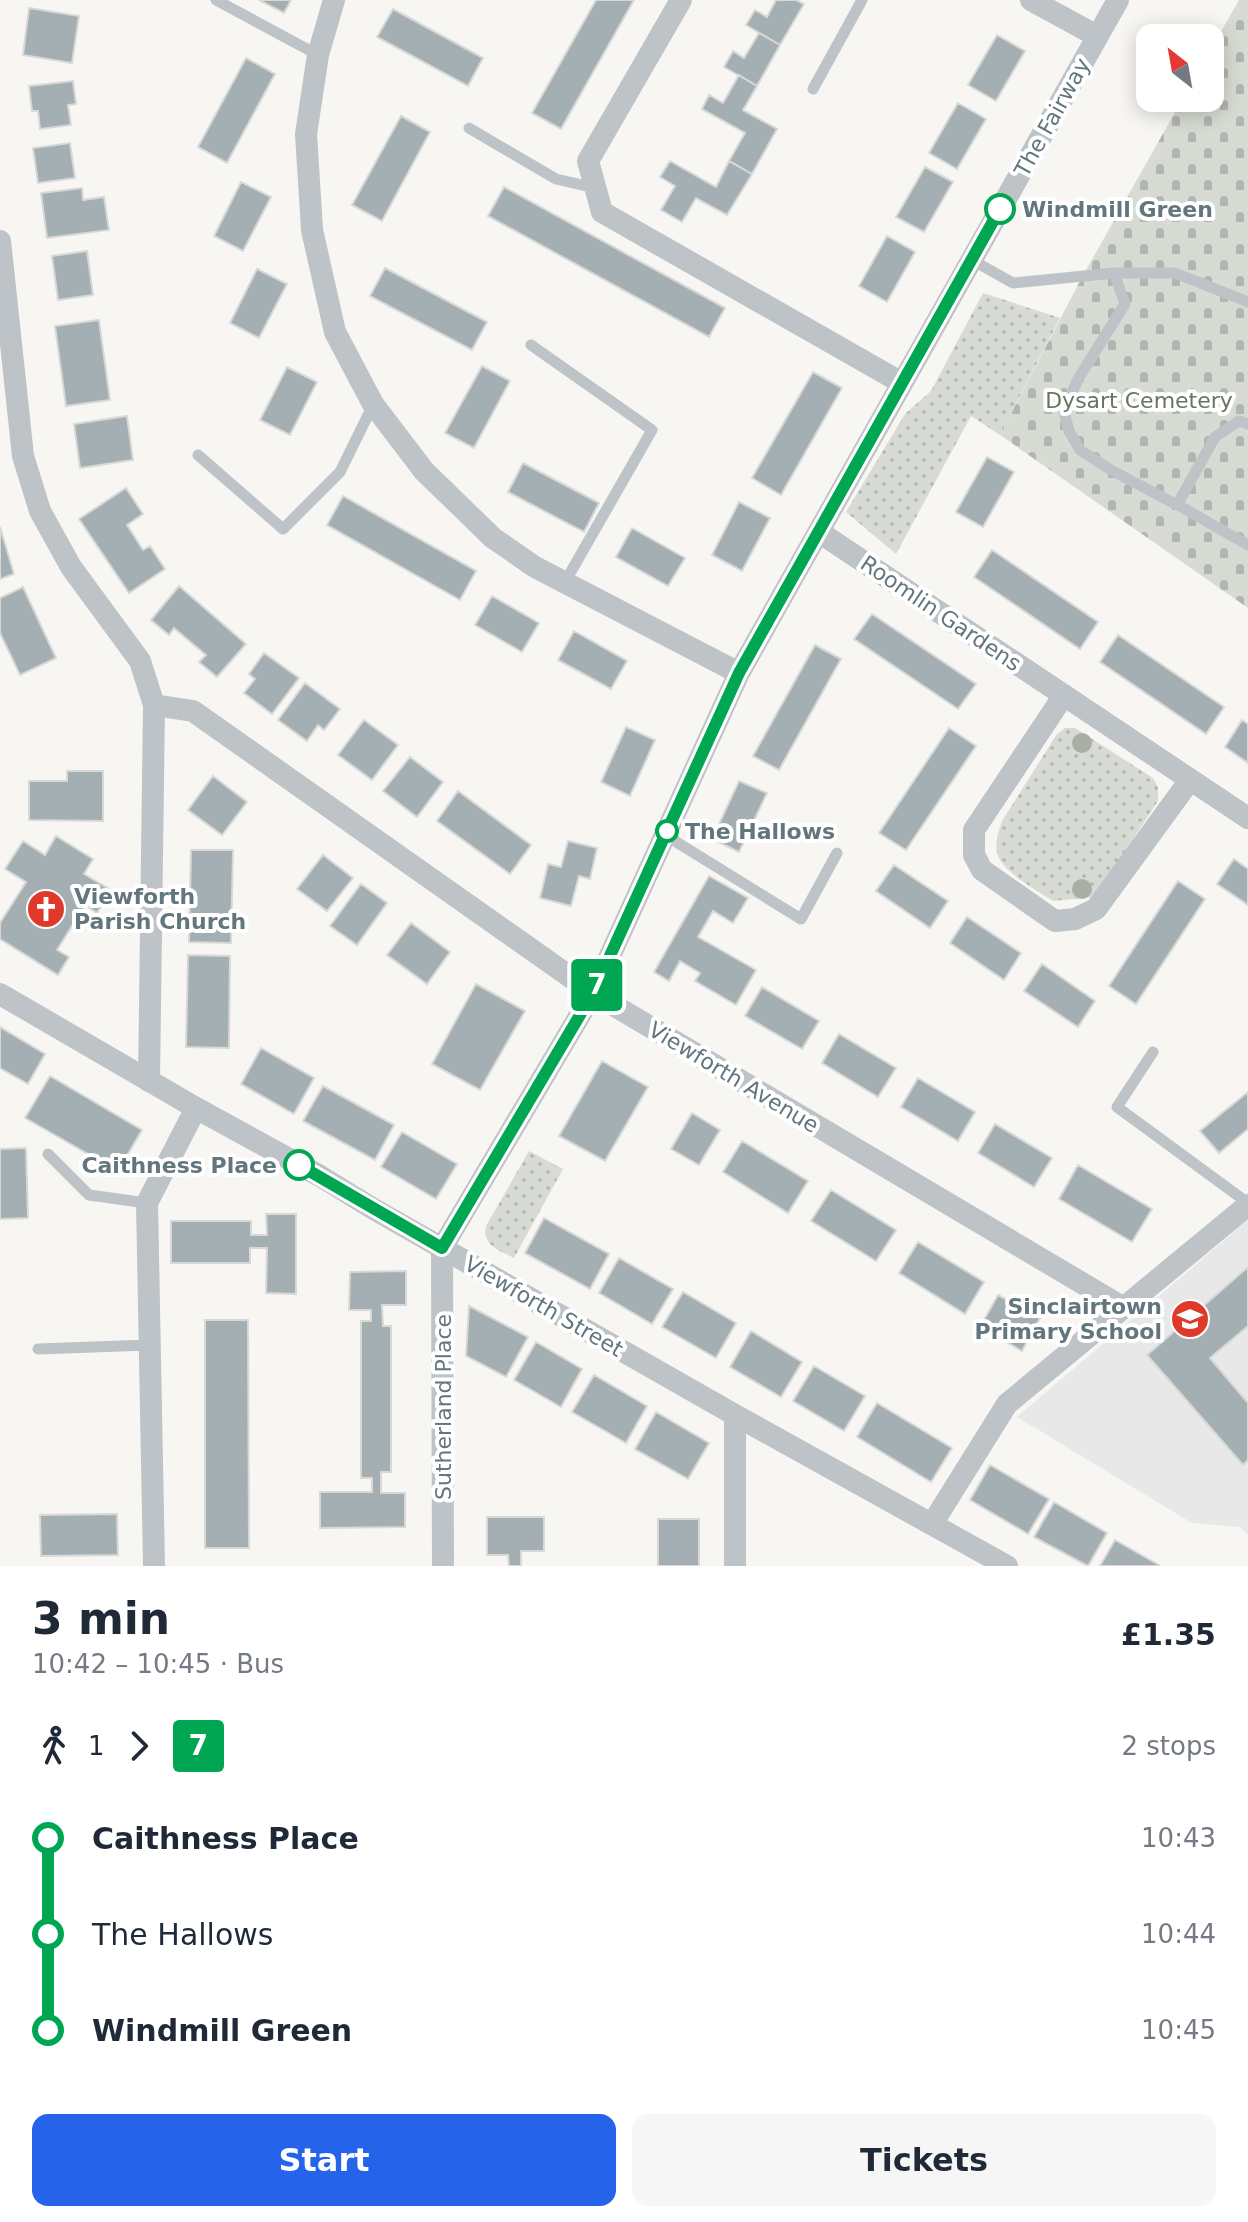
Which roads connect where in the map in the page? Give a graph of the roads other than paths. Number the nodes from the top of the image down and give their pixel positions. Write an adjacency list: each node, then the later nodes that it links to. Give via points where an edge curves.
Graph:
1 (216, 0): 8 (lane)
2 (334, 0): 8 (street)
3 (681, 0): 11 (street, via 588,161)
4 (862, 0): 9 (lane)
5 (1031, 0): 7 (street)
6 (1118, 0): 7 (street, The Fairway)
7 (1097, 36): 13 (street, The Fairway)
8 (318, 55): 19 (street, via 306,134 312,230 335,332)
9 (813, 89)
10 (469, 128): 11 (lane, via 556,179)
11 (596, 188): 18 (street, via 602,212)
12 (0, 241): 16 (street)
13 (972, 260): 14 (lane, via 1013,283); 18 (street, The Fairway)
14 (1114, 273): 15 (lane, via 1175,273); 22 (lane, via 1125,304 1078,379 1064,412 1069,431 1080,450)
15 (1248, 302)
16 (5, 330): 28 (street, via 23,456 40,511 71,567 140,661)
17 (531, 345): 25 (lane, via 652,430)
18 (902, 383): 23 (street, The Fairway)
19 (373, 404): 21 (lane, via 340,472 283,529); 25 (street, via 424,471 493,538)
20 (1248, 424): 22 (lane, via 1239,421 1215,437)
21 (198, 455)
22 (1177, 505): 24 (lane)
23 (819, 532): 26 (street, The Fairway); 27 (street, Roomlin Gardens)
24 (1248, 545)
25 (565, 582): 26 (street)
26 (739, 673): 31 (street, The Fairway)
27 (1064, 695): 29 (street, Roomlin Gardens); 29 (street, via 974,830 974,855 982,870 1055,921 1096,909)
28 (154, 705): 33 (street, Viewforth Avenue, via 193,711); 36 (street)
29 (1190, 780): 30 (street, Roomlin Gardens)
30 (1248, 818)
31 (665, 835): 32 (lane, via 801,919); 33 (street, The Fairway)
32 (837, 853)
33 (593, 993): 41 (street, The Fairway); 42 (street, Viewforth Avenue)
34 (0, 994): 36 (street, Viewforth Street)
35 (1153, 1052): 40 (lane, via 1117,1107)
36 (149, 1081): 37 (street, Viewforth Street)
37 (196, 1108): 39 (street); 41 (street, Viewforth Street)
38 (48, 1154): 39 (lane, via 89,1195)
39 (147, 1203): 43 (street)
40 (1248, 1204): 42 (street)
41 (442, 1248): 45 (street, Viewforth Street); 48 (street, Sutherland Place)
42 (1124, 1308): 46 (street, via 1007,1404)
43 (149, 1345): 44 (lane); 47 (street)
44 (38, 1349)
45 (735, 1415): 46 (street, Viewforth Street); 49 (street)
46 (932, 1524): 50 (street, Viewforth Street)
47 (154, 1566)
48 (443, 1566)
49 (735, 1566)
50 (1007, 1566)

